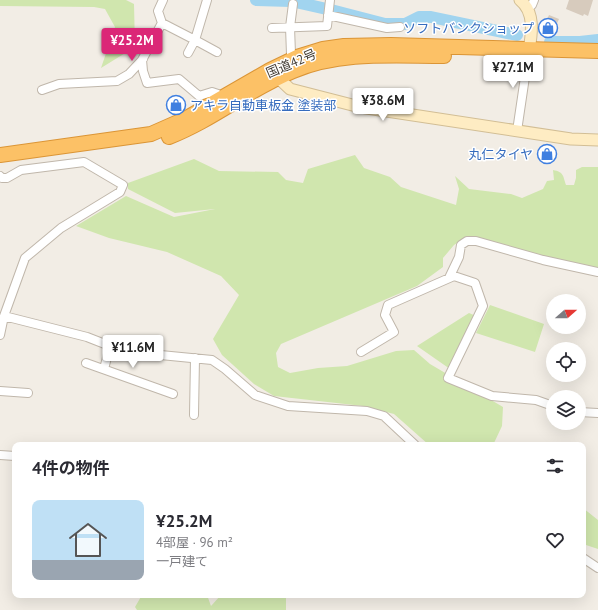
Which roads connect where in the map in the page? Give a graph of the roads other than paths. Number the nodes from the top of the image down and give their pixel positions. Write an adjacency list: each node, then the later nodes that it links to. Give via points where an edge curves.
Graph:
1 (163, 0): 7 (street, via 158,11)
2 (207, 0): 11 (street)
3 (330, 2): 6 (street)
4 (527, 3): 16 (street, via 532,18 532,37)
5 (293, 4): 8 (street)
6 (328, 15): 8 (street, via 326,26); 10 (street, via 387,28)
7 (162, 23): 11 (street); 17 (street)
8 (290, 27): 9 (street); 15 (street)
9 (272, 28)
10 (400, 28)
11 (195, 40): 13 (street); 14 (street)
12 (598, 51): 16 (highway, 国道42号)
13 (217, 52)
14 (188, 53)
15 (291, 54)
16 (528, 54): 18 (highway, 国道42号); 19 (highway, 国道42号, via 391,45 344,46 297,57); 22 (street)
17 (143, 59): 20 (street, via 129,74 118,81 59,84); 21 (street, via 147,83 183,80 199,96 212,92 218,94)
18 (598, 59)
19 (274, 74): 21 (highway, 国道42号); 22 (street, via 290,89 360,107)
20 (42, 90)
21 (223, 103): 24 (highway, 国道42号, via 151,134); 25 (highway, 国道42号, via 201,123 148,144)
22 (517, 131): 23 (street)
23 (598, 140)
24 (0, 155)
25 (0, 163)
26 (0, 176): 29 (street, via 7,178 21,170 84,162 122,185 120,192 61,228 26,258)
27 (598, 272): 28 (street, via 476,241 467,241 461,245 459,257)
28 (449, 278): 32 (street, via 388,305 385,315 394,332); 39 (street, via 454,276 475,283 483,306 448,378 492,396 536,400)
29 (4, 316): 30 (street); 31 (street, via 86,337)
30 (0, 335)
31 (110, 346): 33 (street, via 140,353); 35 (street)
32 (361, 352)
33 (195, 358): 42 (street); 43 (street, via 212,360 255,395 288,406 367,411 384,416)
34 (86, 363): 35 (street)
35 (104, 369): 38 (street)
36 (0, 391): 37 (street)
37 (28, 393)
38 (173, 394)
39 (546, 404)
40 (586, 412): 41 (street)
41 (598, 413)
42 (194, 415)
43 (412, 442)
44 (0, 454): 45 (street)
45 (12, 456)
46 (586, 560): 47 (street)
47 (598, 568)

